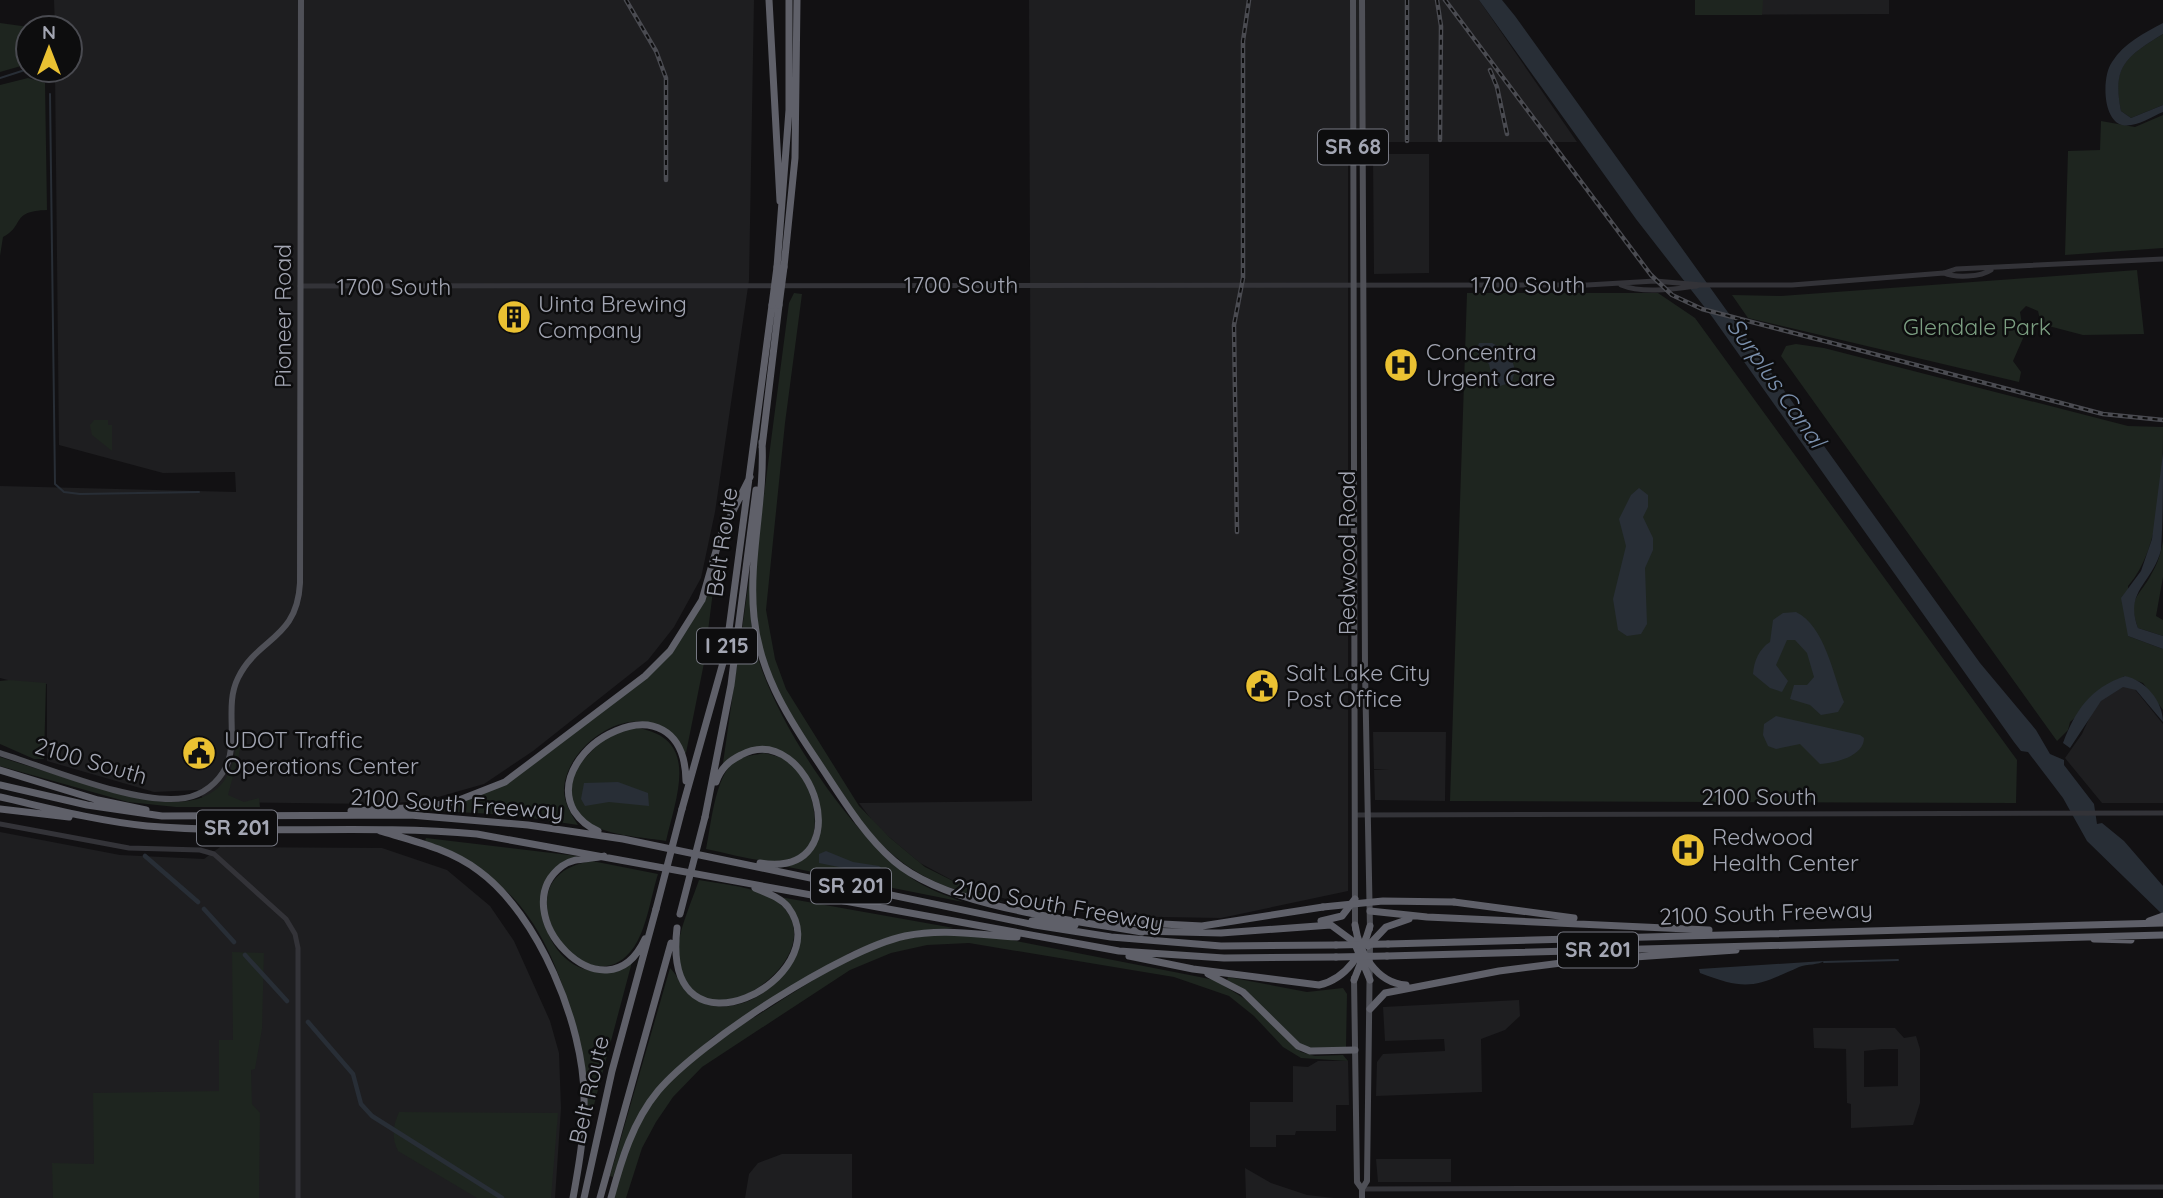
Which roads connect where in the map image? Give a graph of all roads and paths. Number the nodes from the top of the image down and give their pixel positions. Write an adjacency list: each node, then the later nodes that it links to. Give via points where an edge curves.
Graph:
1 (301, 0): 14 (main road, Pioneer Road)
2 (768, 0): 7 (highway)
3 (789, 0): 7 (highway, Belt Route / I 215, via 789,110)
4 (799, 0): 9 (highway, Belt Route / I 215, via 794,167)
5 (1353, 0): 10 (main road, Redwood Road / SR 68)
6 (1362, 0): 11 (main road, Redwood Road / SR 68)
7 (781, 226): 9 (highway, Belt Route / I 215)
8 (2163, 258): 13 (street, 1700 South, via 1950,269 1792,285)
9 (780, 267): 15 (highway, Belt Route / I 215, bridge)
10 (1354, 285): 11 (street, 1700 South); 14 (street, 1700 South); 28 (main road, Redwood Road / SR 68)
11 (1363, 285): 12 (street, 1700 South); 29 (main road, Redwood Road / SR 68)
12 (1621, 285): 13 (street, 1700 South, via 1631,289); 13 (street, 1700 South, via 1631,281)
13 (1702, 285)
14 (300, 286): 21 (main road, Pioneer Road, via 300,583 295,611 285,629 253,657 236,681 230,757)
15 (775, 305): 16 (highway, Belt Route / I 215); 17 (highway, Belt Route / I 215)
16 (762, 442): 25 (highway, Belt Route / I 215, via 731,685); 40 (highway, via 754,615 759,650 783,709 862,827 895,862 929,884 960,896)
17 (750, 477): 22 (highway, Belt Route / I 215, via 726,652); 27 (highway, via 720,537 702,600 670,651 645,676 528,767 505,782 454,802)
18 (0, 752): 21 (main road, 2100 South, via 140,795 188,797)
19 (0, 770): 30 (highway, via 98,800)
20 (0, 785): 30 (highway, 2100 South Freeway / SR 201, via 132,813)
21 (213, 785)
22 (686, 789): 34 (highway, via 681,748 663,730 635,724 604,736 570,775 570,803 594,830); 44 (highway, Belt Route / I 215, bridge)
23 (0, 797): 31 (highway, 2100 South Freeway / SR 201)
24 (0, 809): 31 (highway)
25 (706, 813): 35 (highway, via 727,763 757,750 778,754 797,766 810,786 818,809 816,840 807,852 771,865); 51 (highway, Belt Route / I 215, bridge)
26 (2163, 813): 29 (street, 2100 South)
27 (311, 815): 30 (highway, 2100 South Freeway / SR 201); 34 (highway, 2100 South Freeway / SR 201, via 496,821)
28 (1356, 815): 29 (street, 2100 South); 38 (main road, Redwood Road / SR 68)
29 (1368, 815): 39 (main road, Redwood Road / SR 68)
30 (224, 817)
31 (104, 820): 33 (highway, 2100 South Freeway / SR 201, via 180,828)
32 (0, 824): 69 (street, via 129,848 208,852 225,861 286,919 297,940)
33 (370, 828): 36 (highway, 2100 South Freeway / SR 201, via 477,834); 70 (highway, via 442,850 479,871 522,917 538,944 567,1008 580,1061 583,1126)
34 (622, 838): 35 (highway, 2100 South Freeway / SR 201)
35 (692, 853): 43 (highway, 2100 South Freeway / SR 201)
36 (606, 856): 37 (highway, 2100 South Freeway / SR 201); 44 (highway, via 570,861 546,886 547,919 562,948 582,965 608,970 636,954)
37 (743, 882): 51 (highway, via 782,902 797,927 793,956 764,989 725,1005 704,1000 686,988 676,969); 54 (highway, 2100 South Freeway / SR 201)
38 (1355, 899): 48 (highway, via 1342,916); 49 (main road, Redwood Road / SR 68)
39 (1370, 911): 42 (highway); 50 (main road, Redwood Road / SR 68)
40 (1047, 914): 47 (highway, bridge, via 1180,927 1223,925 1349,904 1454,902); 52 (highway)
41 (2163, 916): 45 (highway)
42 (1427, 918): 47 (highway); 58 (highway, via 1394,923)
43 (1010, 920): 52 (highway); 53 (highway, 2100 South Freeway / SR 201, bridge, via 1165,943 1221,946)
44 (652, 922): 71 (highway, Belt Route / I 215)
45 (2146, 923): 46 (highway, 2100 South Freeway / SR 201); 53 (highway, 2100 South Freeway / SR 201)
46 (2163, 923)
47 (1609, 924): 53 (highway)
48 (1303, 925): 52 (highway, via 1221,933); 56 (highway, via 1333,926)
49 (1355, 925): 56 (main road, Redwood Road / SR 68); 60 (highway)
50 (1370, 926): 58 (main road, Redwood Road / SR 68); 60 (highway)
51 (677, 928): 72 (highway, Belt Route / I 215)
52 (1142, 932)
53 (1742, 933)
54 (1039, 937): 59 (highway, 2100 South Freeway / SR 201); 73 (highway, via 934,931 880,943 832,965 714,1042 658,1091 628,1144)
55 (2163, 937): 57 (highway, 2100 South Freeway / SR 201)
56 (1354, 942): 60 (highway)
57 (1808, 943): 59 (highway, 2100 South Freeway / SR 201, bridge, via 1205,958); 64 (highway, via 1566,962)
58 (1370, 944): 60 (highway)
59 (1081, 945): 61 (highway)
60 (1362, 956): 61 (highway, via 1334,980 1315,985); 62 (highway); 63 (highway); 64 (highway, via 1392,982)
61 (1193, 969): 66 (highway, via 1243,992 1298,1046 1310,1051)
62 (1354, 980): 66 (main road)
63 (1370, 980): 65 (main road)
64 (1427, 983): 65 (highway, via 1385,993)
65 (1370, 1009): 68 (main road, via 1367,1181)
66 (1355, 1050): 68 (main road, via 1357,1181)
67 (2163, 1187): 68 (street)
68 (1362, 1189): 74 (main road)
69 (298, 1198)
70 (573, 1198)
71 (584, 1198)
72 (600, 1198)
73 (611, 1198)
74 (1362, 1198)

